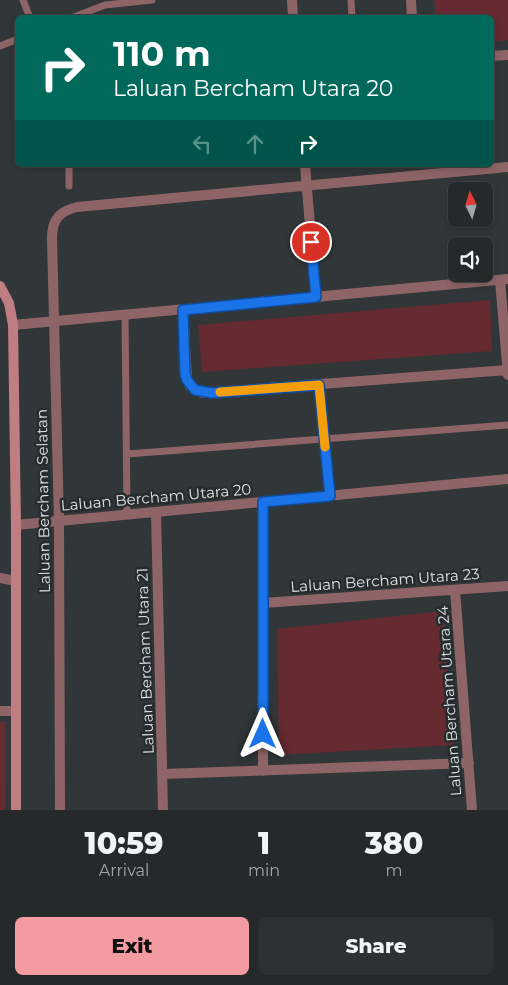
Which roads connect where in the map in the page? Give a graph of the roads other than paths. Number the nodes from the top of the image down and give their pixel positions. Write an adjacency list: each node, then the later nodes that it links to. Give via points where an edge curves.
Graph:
1 (23, 0): 7 (lane)
2 (152, 0): 6 (lane)
3 (292, 0): 9 (street)
4 (351, 0): 10 (lane)
5 (411, 0): 11 (street)
6 (114, 2): 8 (lane)
7 (29, 15)
8 (78, 15)
9 (293, 15)
10 (352, 15)
11 (412, 15)
12 (15, 40): 13 (lane)
13 (0, 46)
14 (508, 55): 15 (street)
15 (494, 56)
16 (69, 167): 19 (lane)
17 (305, 167): 20 (street)
18 (508, 167): 20 (street)
19 (69, 186)
20 (307, 186): 23 (street); 26 (street, Laluan Bercham Selatan, via 77,207 60,213 52,227)
21 (504, 279): 23 (street); 28 (street)
22 (0, 286): 27 (street)
23 (316, 297): 24 (street)
24 (183, 310): 25 (street); 30 (street, via 185,374 195,390 212,393)
25 (125, 315): 26 (street); 33 (lane)
26 (55, 322): 27 (street); 39 (street, Laluan Bercham Selatan)
27 (14, 325): 40 (street)
28 (508, 370): 29 (street); 30 (street)
29 (508, 376)
30 (319, 385): 32 (lane)
31 (508, 425): 32 (lane)
32 (324, 438): 33 (lane); 35 (lane)
33 (127, 454): 38 (lane)
34 (508, 480): 35 (street, Laluan Bercham Utara 20)
35 (330, 496): 36 (street, Laluan Bercham Utara 20)
36 (263, 502): 37 (street, Laluan Bercham Utara 20); 45 (street)
37 (156, 512): 38 (street, Laluan Bercham Utara 20); 50 (street, Laluan Bercham Utara 21)
38 (127, 514): 39 (street, Laluan Bercham Utara 20)
39 (59, 521): 40 (street, Laluan Bercham Utara 20); 52 (street, Laluan Bercham Selatan)
40 (16, 525): 42 (street)
41 (0, 578): 42 (street)
42 (16, 581): 47 (street)
43 (508, 586): 44 (street, Laluan Bercham Utara 23)
44 (455, 590): 45 (street, Laluan Bercham Utara 23); 48 (street, Laluan Bercham Utara 24)
45 (263, 603): 49 (street)
46 (0, 711): 47 (street)
47 (16, 711): 51 (street)
48 (469, 763): 49 (street); 54 (street, Laluan Bercham Utara 24)
49 (263, 771): 50 (street)
50 (163, 774): 53 (street, Laluan Bercham Utara 21)
51 (16, 810)
52 (60, 810)
53 (163, 810)
54 (472, 810)

